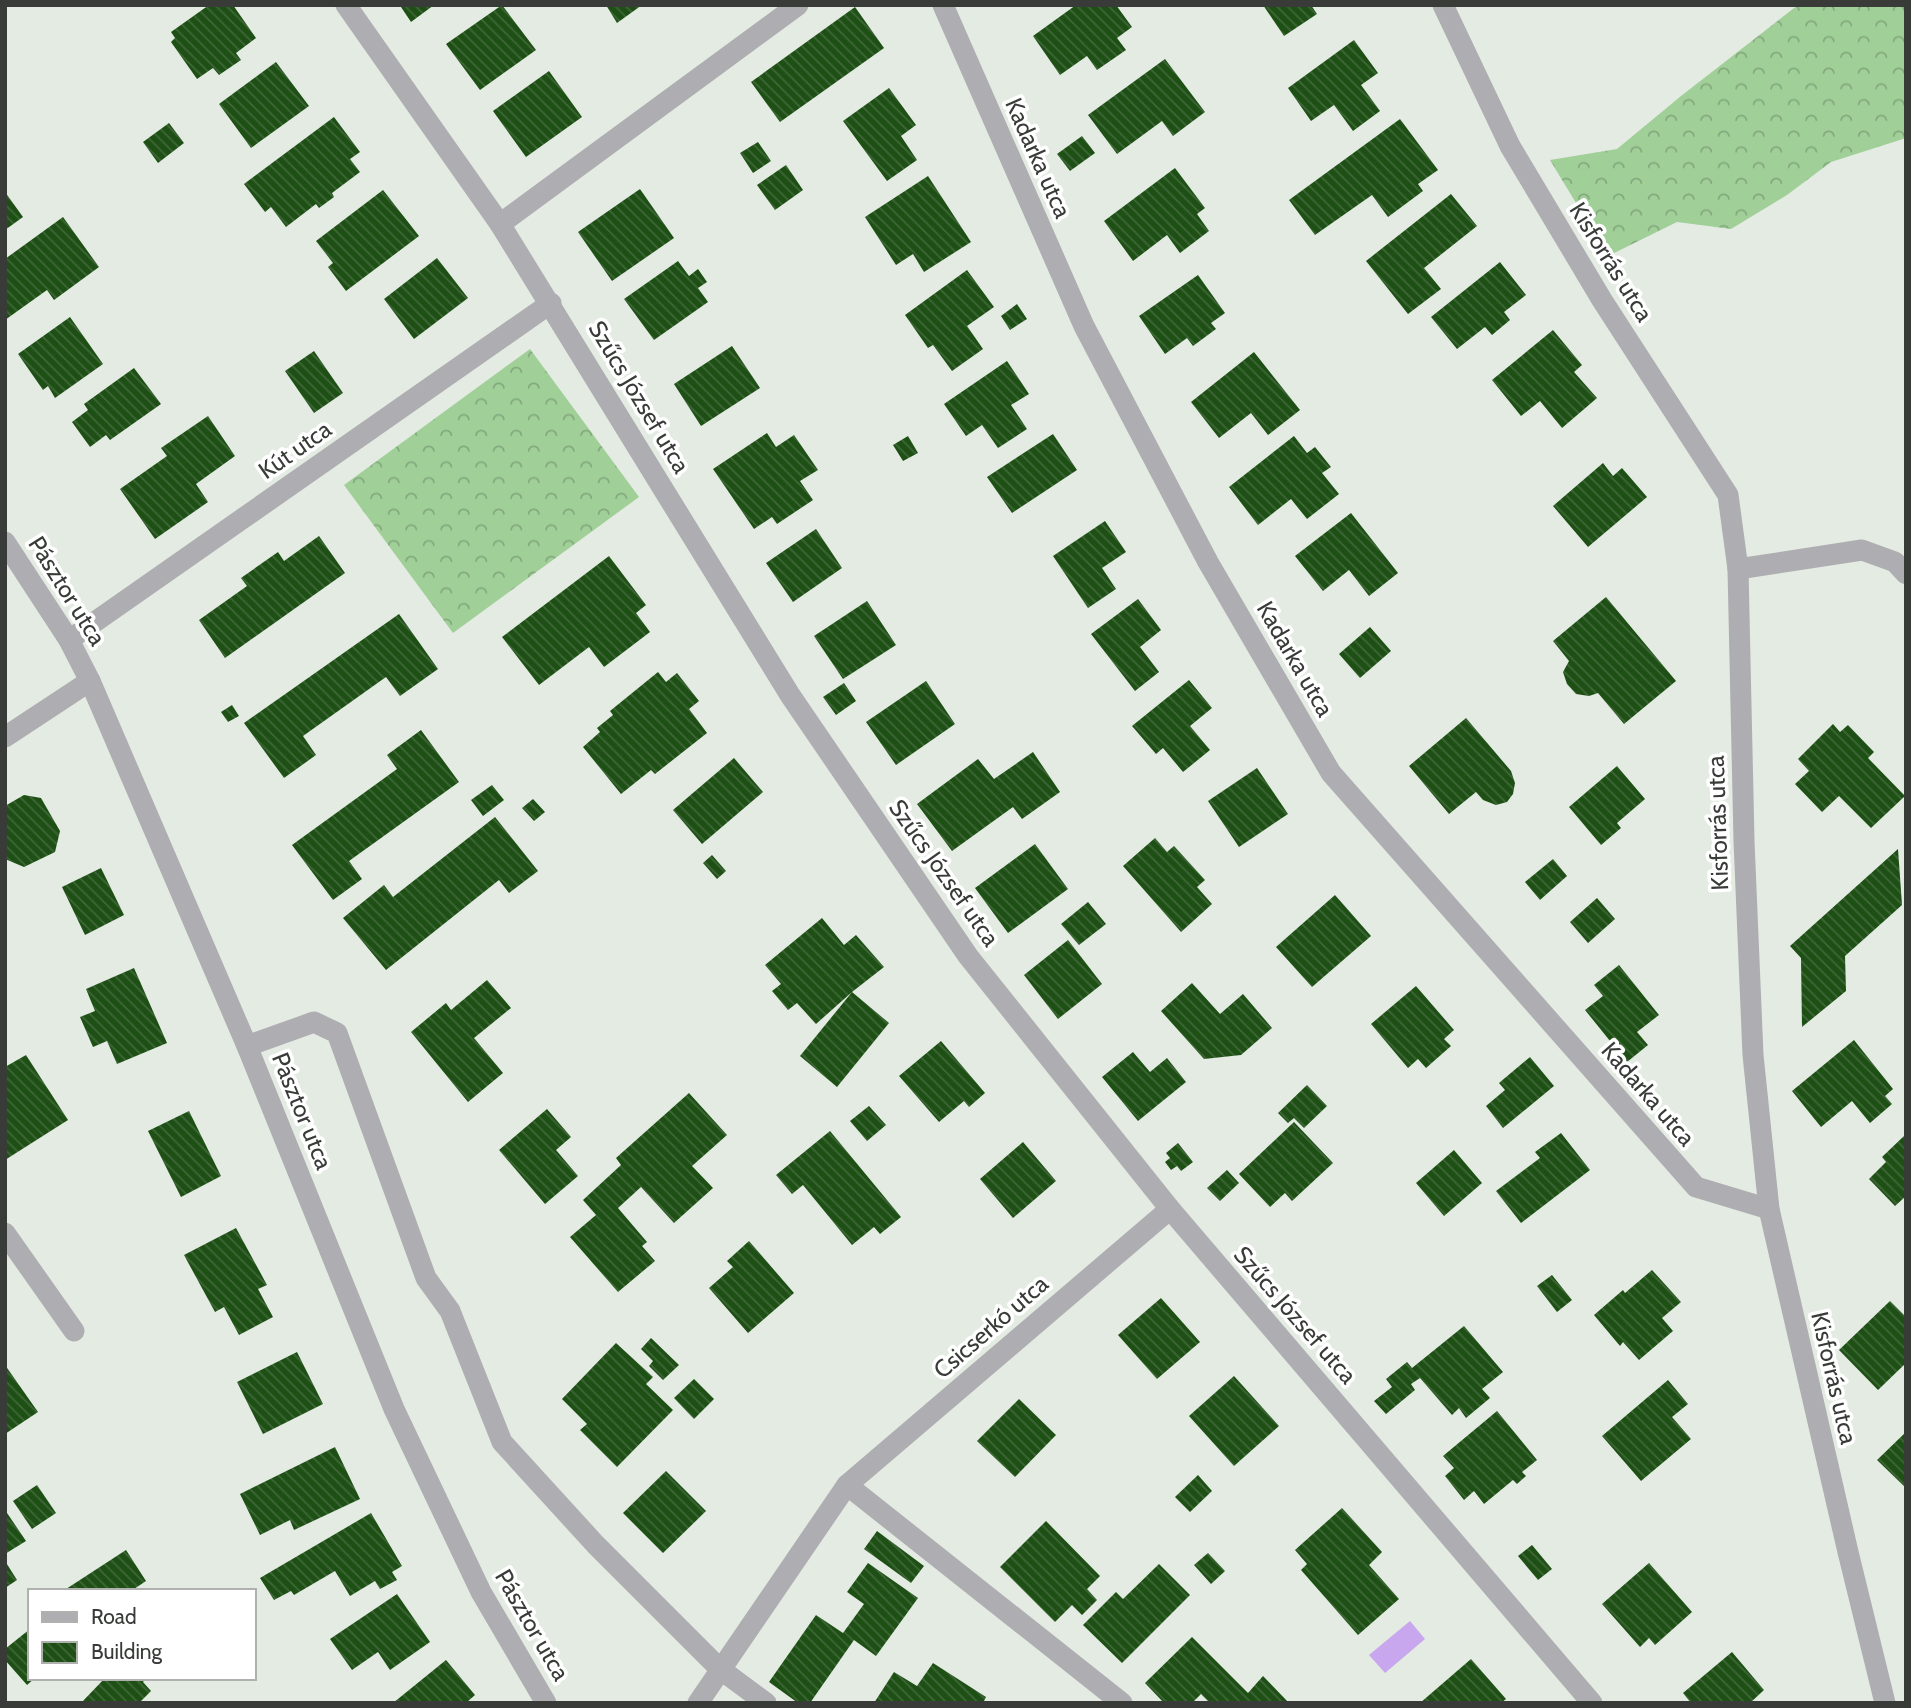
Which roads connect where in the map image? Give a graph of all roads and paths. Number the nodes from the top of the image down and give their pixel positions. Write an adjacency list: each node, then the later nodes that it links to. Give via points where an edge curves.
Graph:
1 (346, 5): 5 (street, Szűcs József utca)
2 (798, 5): 5 (street)
3 (943, 5): 15 (street, Kadarka utca, via 1084,326 1208,562 1331,773 1696,1187)
4 (1443, 5): 8 (street, Kisforrás utca, via 1510,146 1602,300 1728,495)
5 (500, 224): 6 (street, Szűcs József utca)
6 (551, 303): 10 (street, Kút utca); 14 (street, Szűcs József utca, via 790,695 968,956)
7 (5, 542): 10 (street, Pásztor utca)
8 (1738, 569): 9 (street, via 1862,550 1895,562); 15 (street, Kisforrás utca, via 1752,1055)
9 (1906, 574)
10 (69, 640): 11 (street, Pásztor utca)
11 (90, 681): 12 (street); 13 (street, Pásztor utca)
12 (5, 737)
13 (247, 1046): 19 (street, via 314,1022 337,1033 426,1278 450,1311 502,1442 595,1544); 20 (street, Pásztor utca, via 394,1409 481,1592)
14 (1170, 1209): 18 (street, Csicserkó utca); 24 (street, Szűcs József utca)
15 (1769, 1209): 25 (street, Kisforrás utca)
16 (5, 1233): 17 (street)
17 (74, 1331)
18 (847, 1485): 19 (street, Csicserkó utca); 23 (street)
19 (720, 1669): 21 (street, Csicserkó utca); 22 (street)
20 (545, 1703)
21 (698, 1703)
22 (766, 1703)
23 (1122, 1703)
24 (1592, 1703)
25 (1885, 1703)

